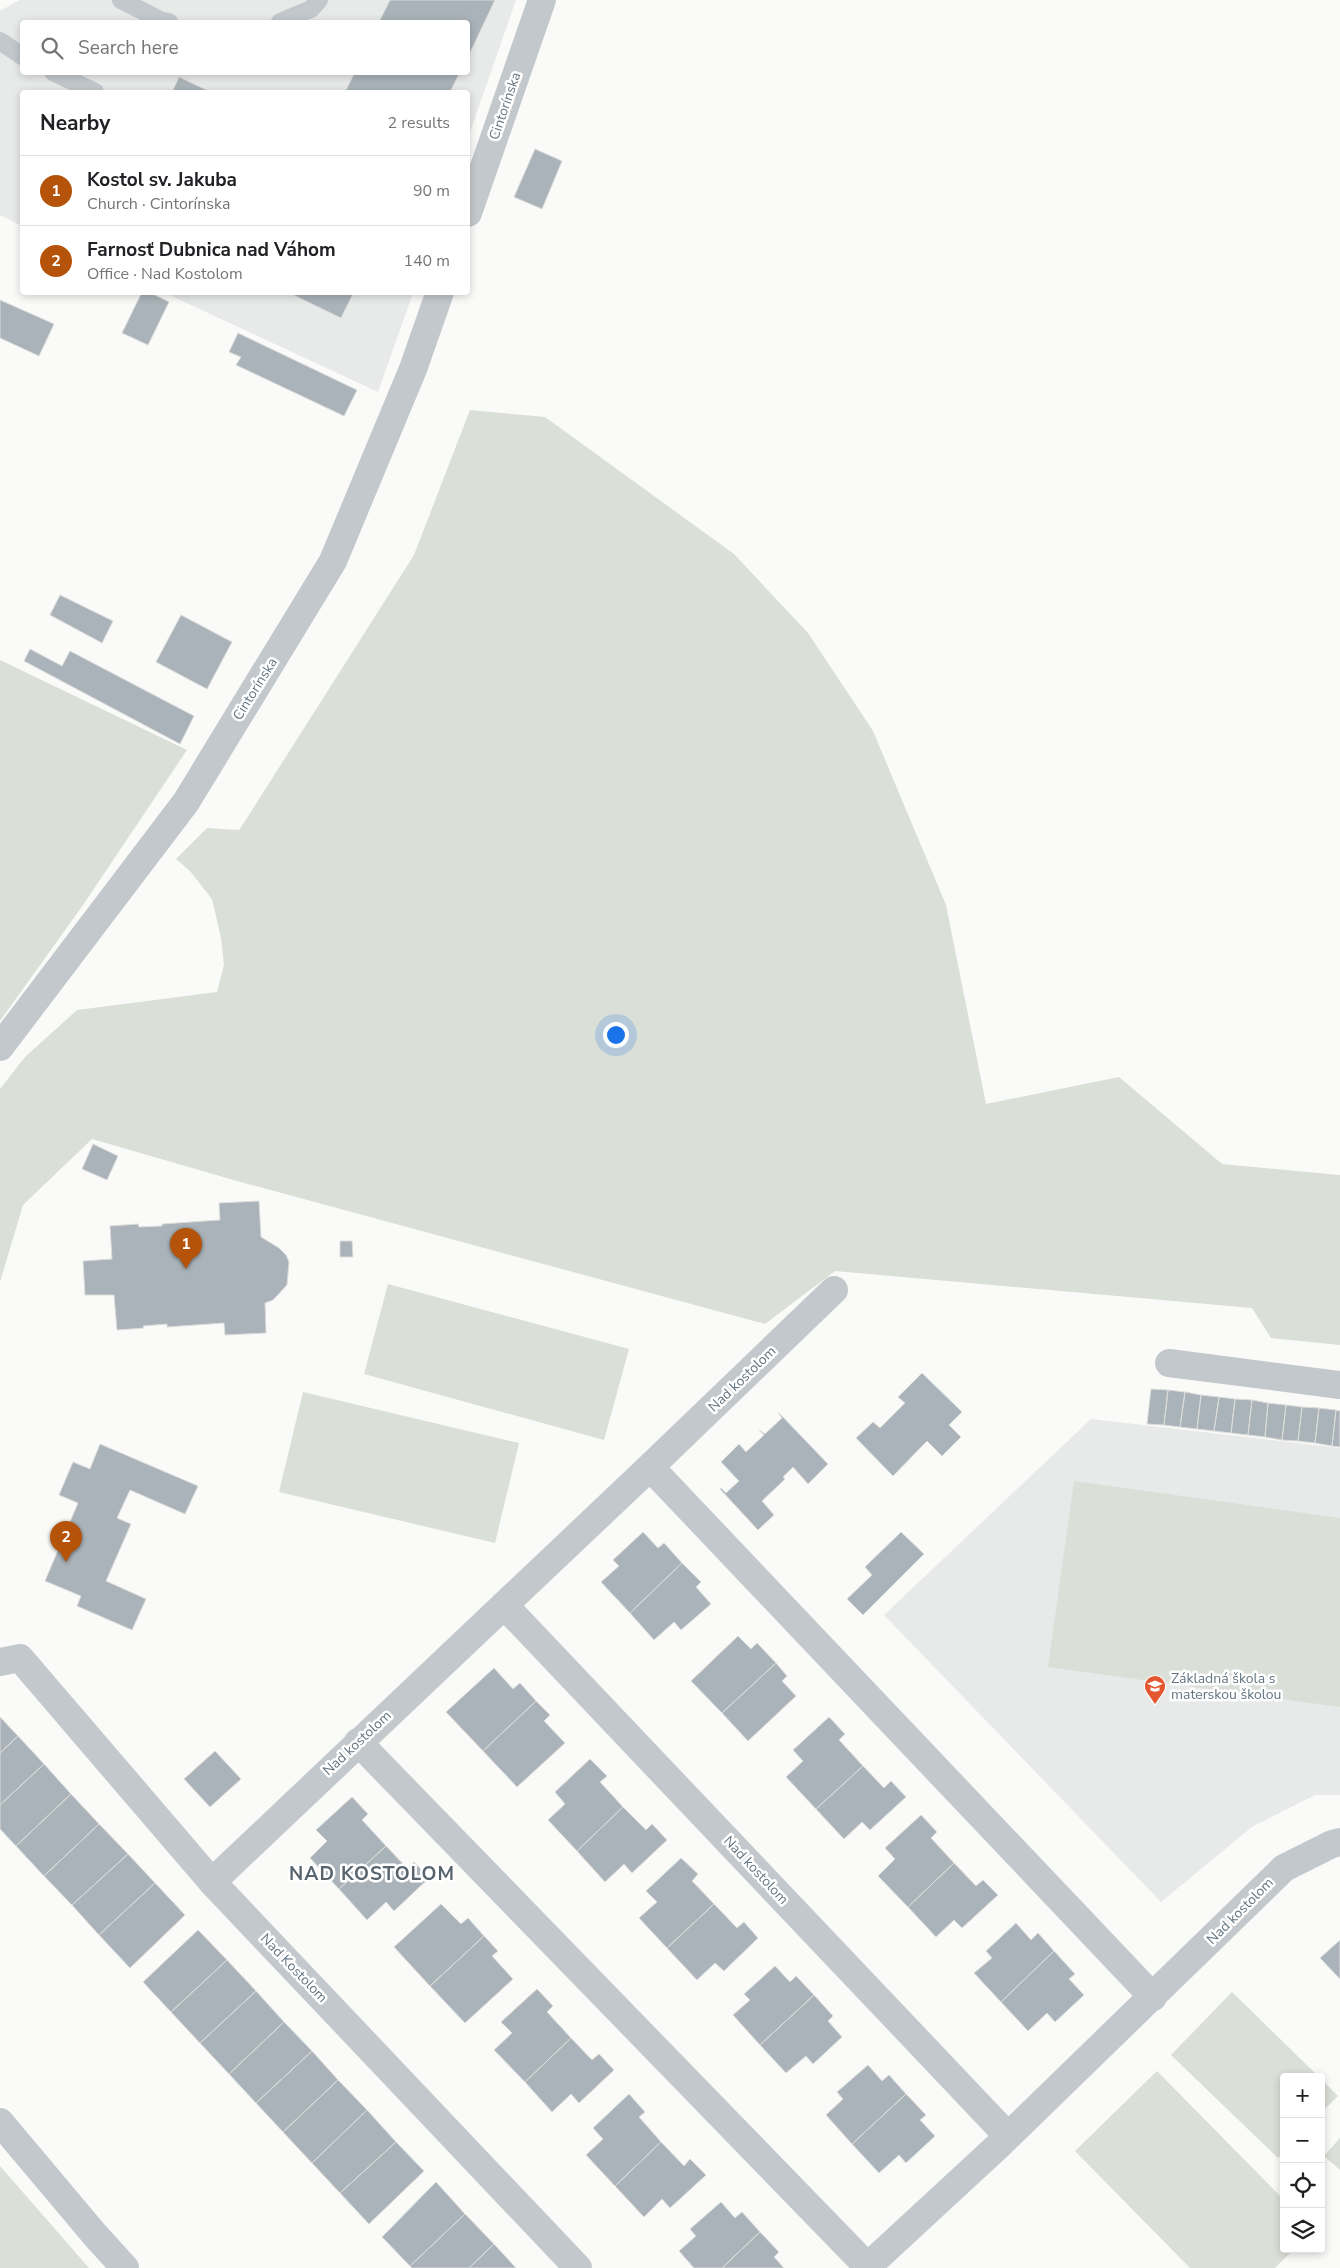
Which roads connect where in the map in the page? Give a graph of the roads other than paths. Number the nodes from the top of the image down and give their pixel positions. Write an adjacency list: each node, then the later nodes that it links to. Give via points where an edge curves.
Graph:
1 (121, 0): 4 (lane)
2 (319, 0): 5 (lane, via 311,9)
3 (542, 0): 10 (street, Cintorínska)
4 (160, 20)
5 (285, 20)
6 (0, 41): 7 (lane)
7 (20, 55)
8 (59, 75): 9 (lane)
9 (91, 90)
10 (470, 207)
11 (439, 295): 12 (street, Cintorínska, via 413,369 333,561 186,802)
12 (0, 1046)
13 (834, 1290): 16 (street, Nad kostolom)
14 (1170, 1363): 15 (street)
15 (1340, 1385)
16 (650, 1468): 17 (street, Nad kostolom); 22 (street)
17 (504, 1605): 19 (street, Nad kostolom); 24 (street, Nad kostolom)
18 (10, 1660): 21 (street, Nad Kostolom)
19 (358, 1742): 21 (street, Nad kostolom); 25 (street)
20 (1340, 1842): 22 (street, Nad kostolom, via 1284,1868)
21 (212, 1882): 27 (street, Nad Kostolom)
22 (1153, 1997): 24 (street, Nad kostolom)
23 (0, 2122): 26 (street)
24 (1008, 2136): 25 (street, Nad kostolom)
25 (868, 2267)
26 (125, 2268)
27 (578, 2268)

